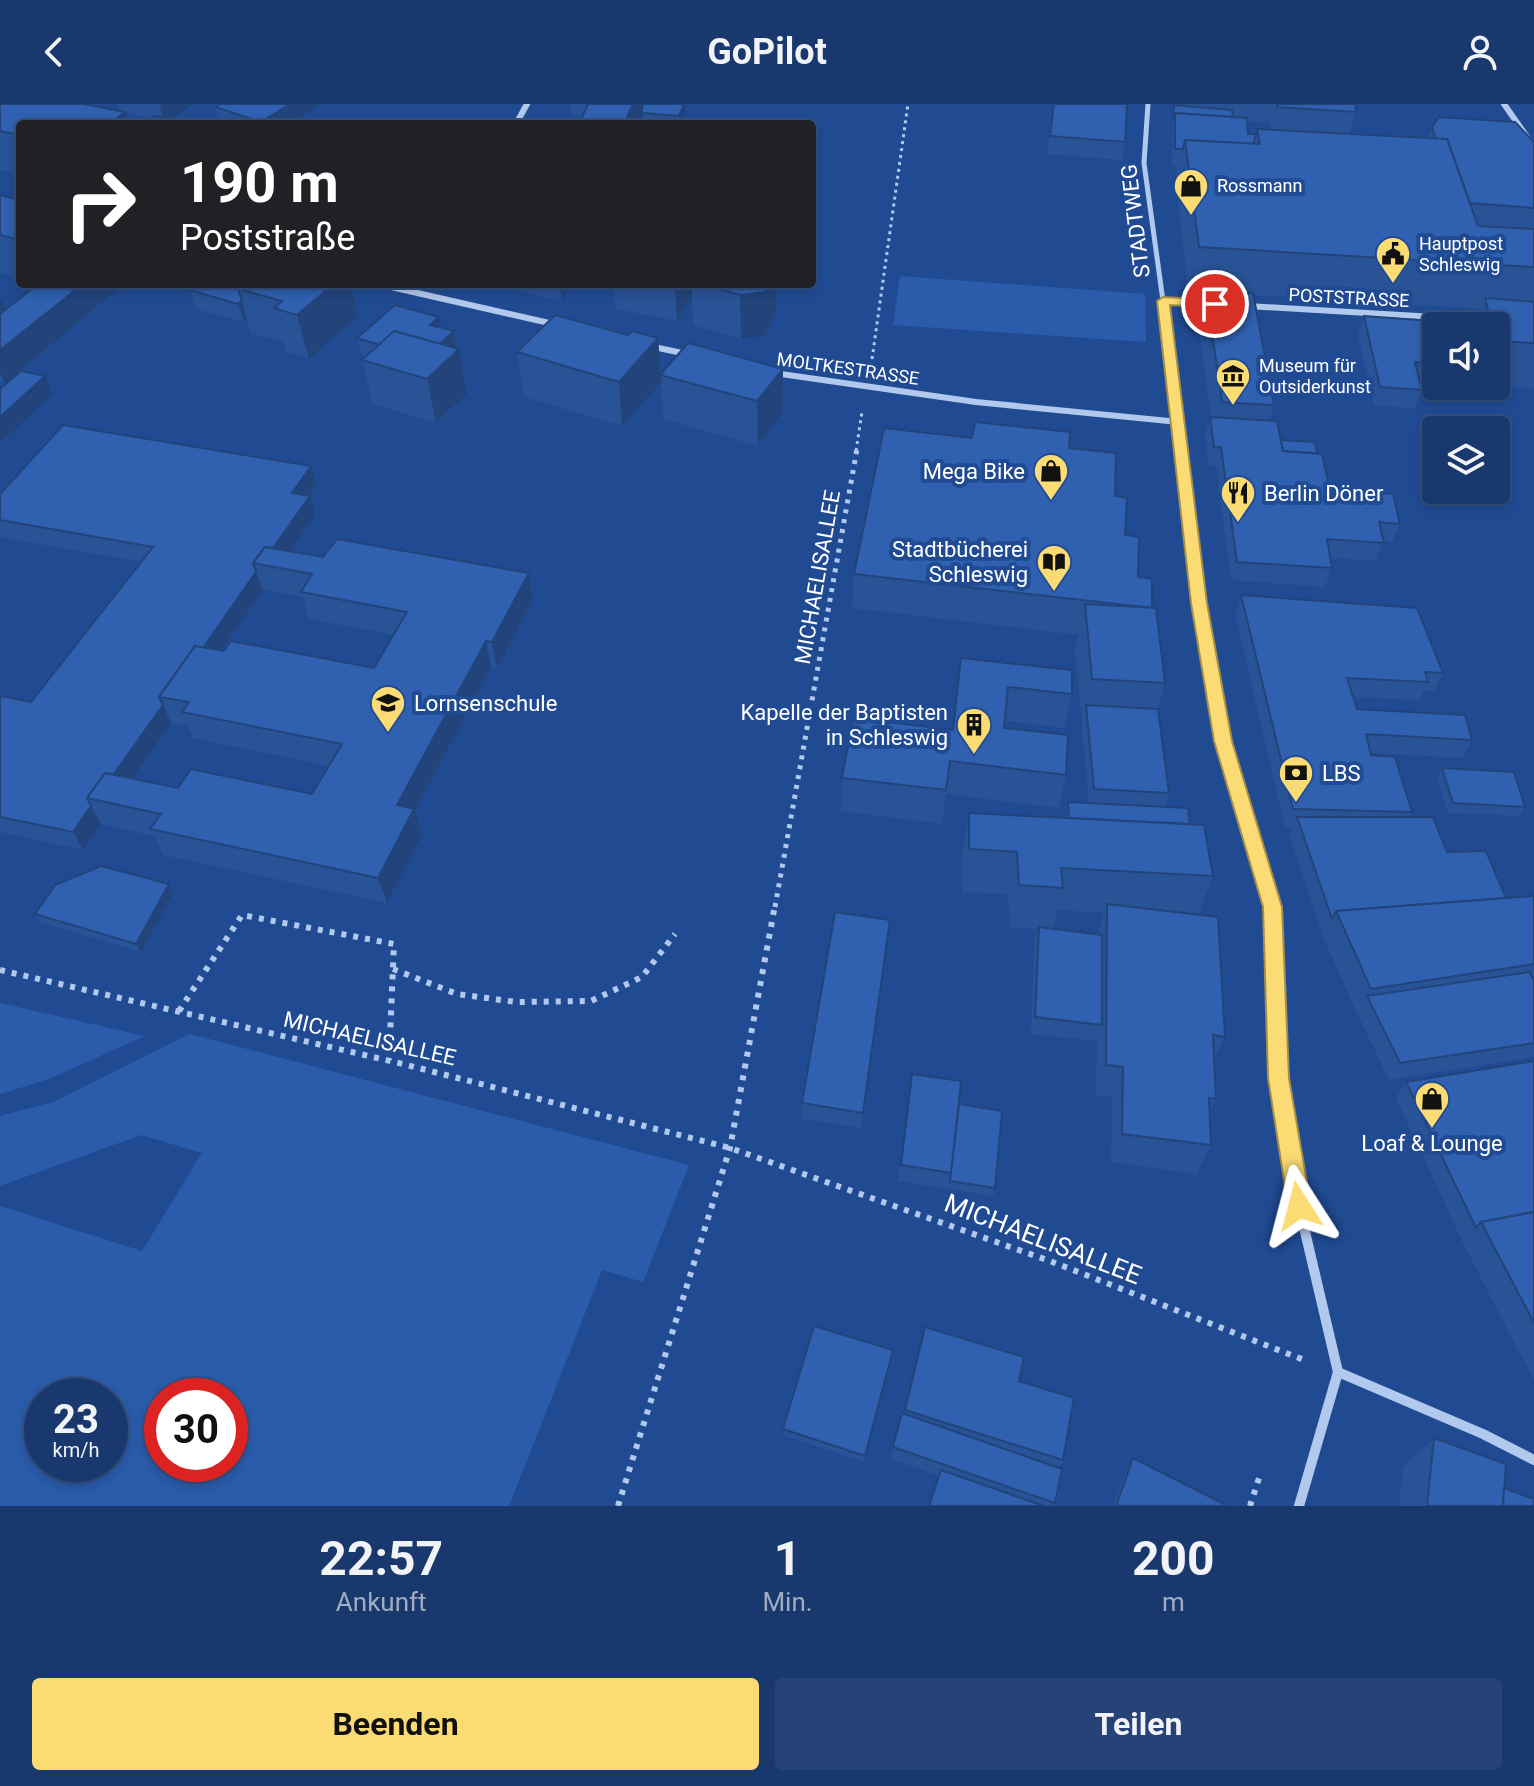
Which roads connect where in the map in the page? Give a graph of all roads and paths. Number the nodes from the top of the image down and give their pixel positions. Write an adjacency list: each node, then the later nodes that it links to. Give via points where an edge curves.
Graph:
1 (908, 104): 16 (path, MICHAELISALLEE)
2 (1148, 104): 8 (street, STADTWEG, via 1144,163)
3 (1504, 104): 4 (street)
4 (1534, 147)
5 (395, 288): 7 (street)
6 (416, 288): 7 (street)
7 (412, 292): 12 (street)
8 (1163, 301): 9 (street); 17 (street, STADTWEG)
9 (1221, 304)
10 (1235, 305): 11 (street, POSTSTRASSE)
11 (1422, 316)
12 (562, 326)
13 (638, 343): 14 (street)
14 (699, 357)
15 (760, 370): 16 (street, MOLTKESTRASSE)
16 (867, 388): 17 (street, MOLTKESTRASSE); 23 (path, MICHAELISALLEE)
17 (1179, 422): 24 (street, STADTWEG, via 1199,603 1223,741 1273,907 1279,1078 1299,1206)
18 (675, 934): 19 (path, via 642,977 591,1001 516,1002 457,994)
19 (393, 969): 21 (path, via 394,944 242,915); 22 (path)
20 (0, 970): 21 (path, MICHAELISALLEE)
21 (179, 1012): 22 (path, MICHAELISALLEE)
22 (389, 1060): 23 (path, MICHAELISALLEE)
23 (730, 1148): 24 (path, MICHAELISALLEE, via 1050,1261); 27 (path, MICHAELISALLEE)
24 (1338, 1372): 25 (street); 29 (street)
25 (1534, 1460)
26 (1260, 1475): 28 (path)
27 (618, 1506)
28 (1250, 1506)
29 (1299, 1506)

